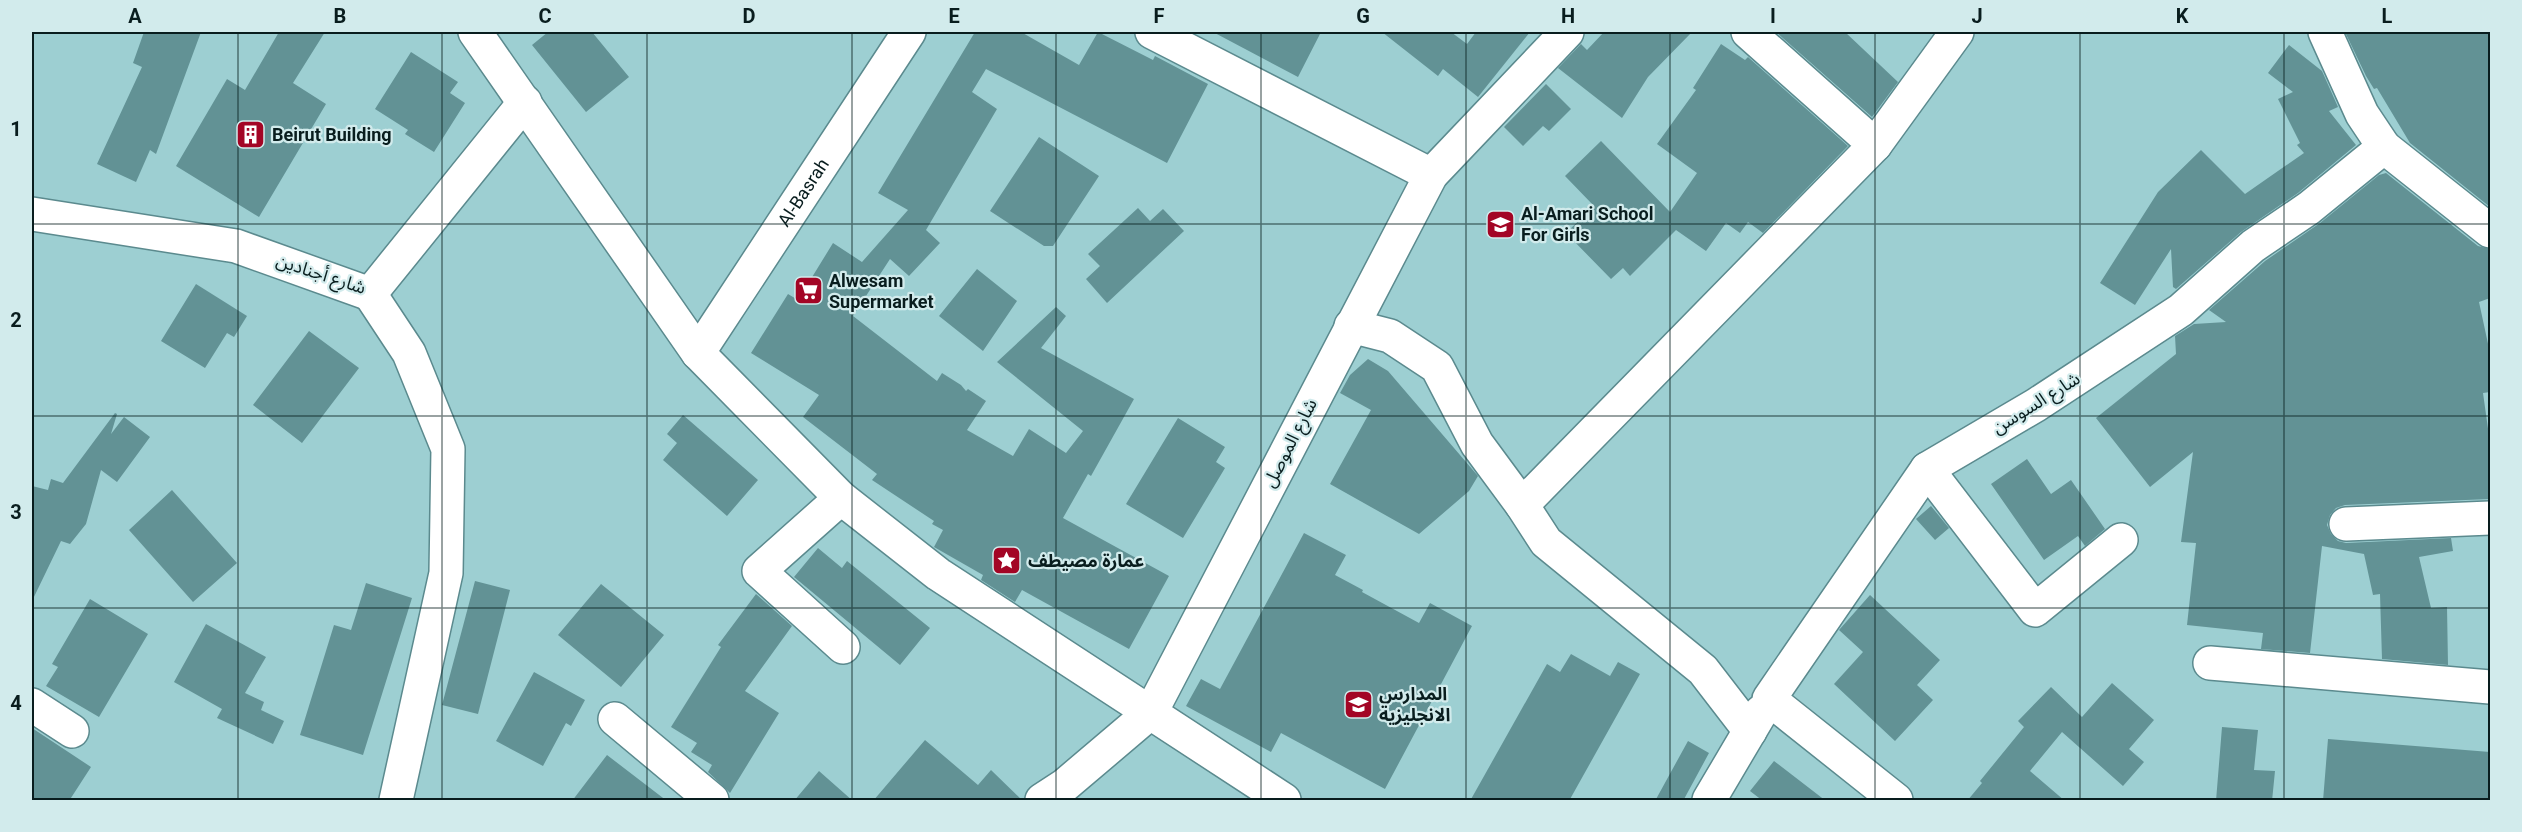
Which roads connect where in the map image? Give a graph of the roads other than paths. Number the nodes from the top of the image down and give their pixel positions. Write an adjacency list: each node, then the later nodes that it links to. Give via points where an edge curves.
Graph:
1 (475, 32): 8 (street)
2 (909, 32): 16 (street, Al-Basrah)
3 (1152, 32): 11 (street)
4 (1567, 32): 11 (street, شارع الموصل)
5 (1748, 32): 9 (street)
6 (1957, 32): 9 (street)
7 (2325, 32): 10 (street, via 2362,114)
8 (525, 102): 14 (street, شارع أجنادين); 16 (street)
9 (1875, 145): 19 (street)
10 (2384, 147): 13 (street); 17 (street, شارع السوسن, via 2253,246 2181,310 2036,405)
11 (1431, 175): 15 (street, شارع الموصل)
12 (32, 214): 14 (street, شارع أجنادين, via 236,246)
13 (2490, 231)
14 (370, 294): 32 (street, via 409,353 448,449 446,573)
15 (1351, 326): 19 (street, via 1390,336 1437,368 1477,444); 28 (street, شارع الموصل)
16 (698, 353): 18 (street)
17 (1928, 469): 22 (street, via 2035,610); 26 (street, شارع السوسن)
18 (841, 498): 23 (street, via 759,571); 28 (street, via 938,573)
19 (1522, 506): 31 (street, via 1546,542 1703,670)
20 (2490, 518): 21 (street)
21 (2346, 524)
22 (2121, 540)
23 (843, 647)
24 (2210, 663): 25 (street)
25 (2490, 687)
26 (1769, 699): 31 (street, شارع السوسن); 37 (street)
27 (32, 705): 30 (street)
28 (1151, 712): 34 (street); 35 (street)
29 (615, 719): 33 (street)
30 (72, 731)
31 (1750, 731): 36 (street, شارع السوسن)
32 (396, 801)
33 (711, 801)
34 (1042, 801)
35 (1284, 801)
36 (1709, 801)
37 (1896, 801)

